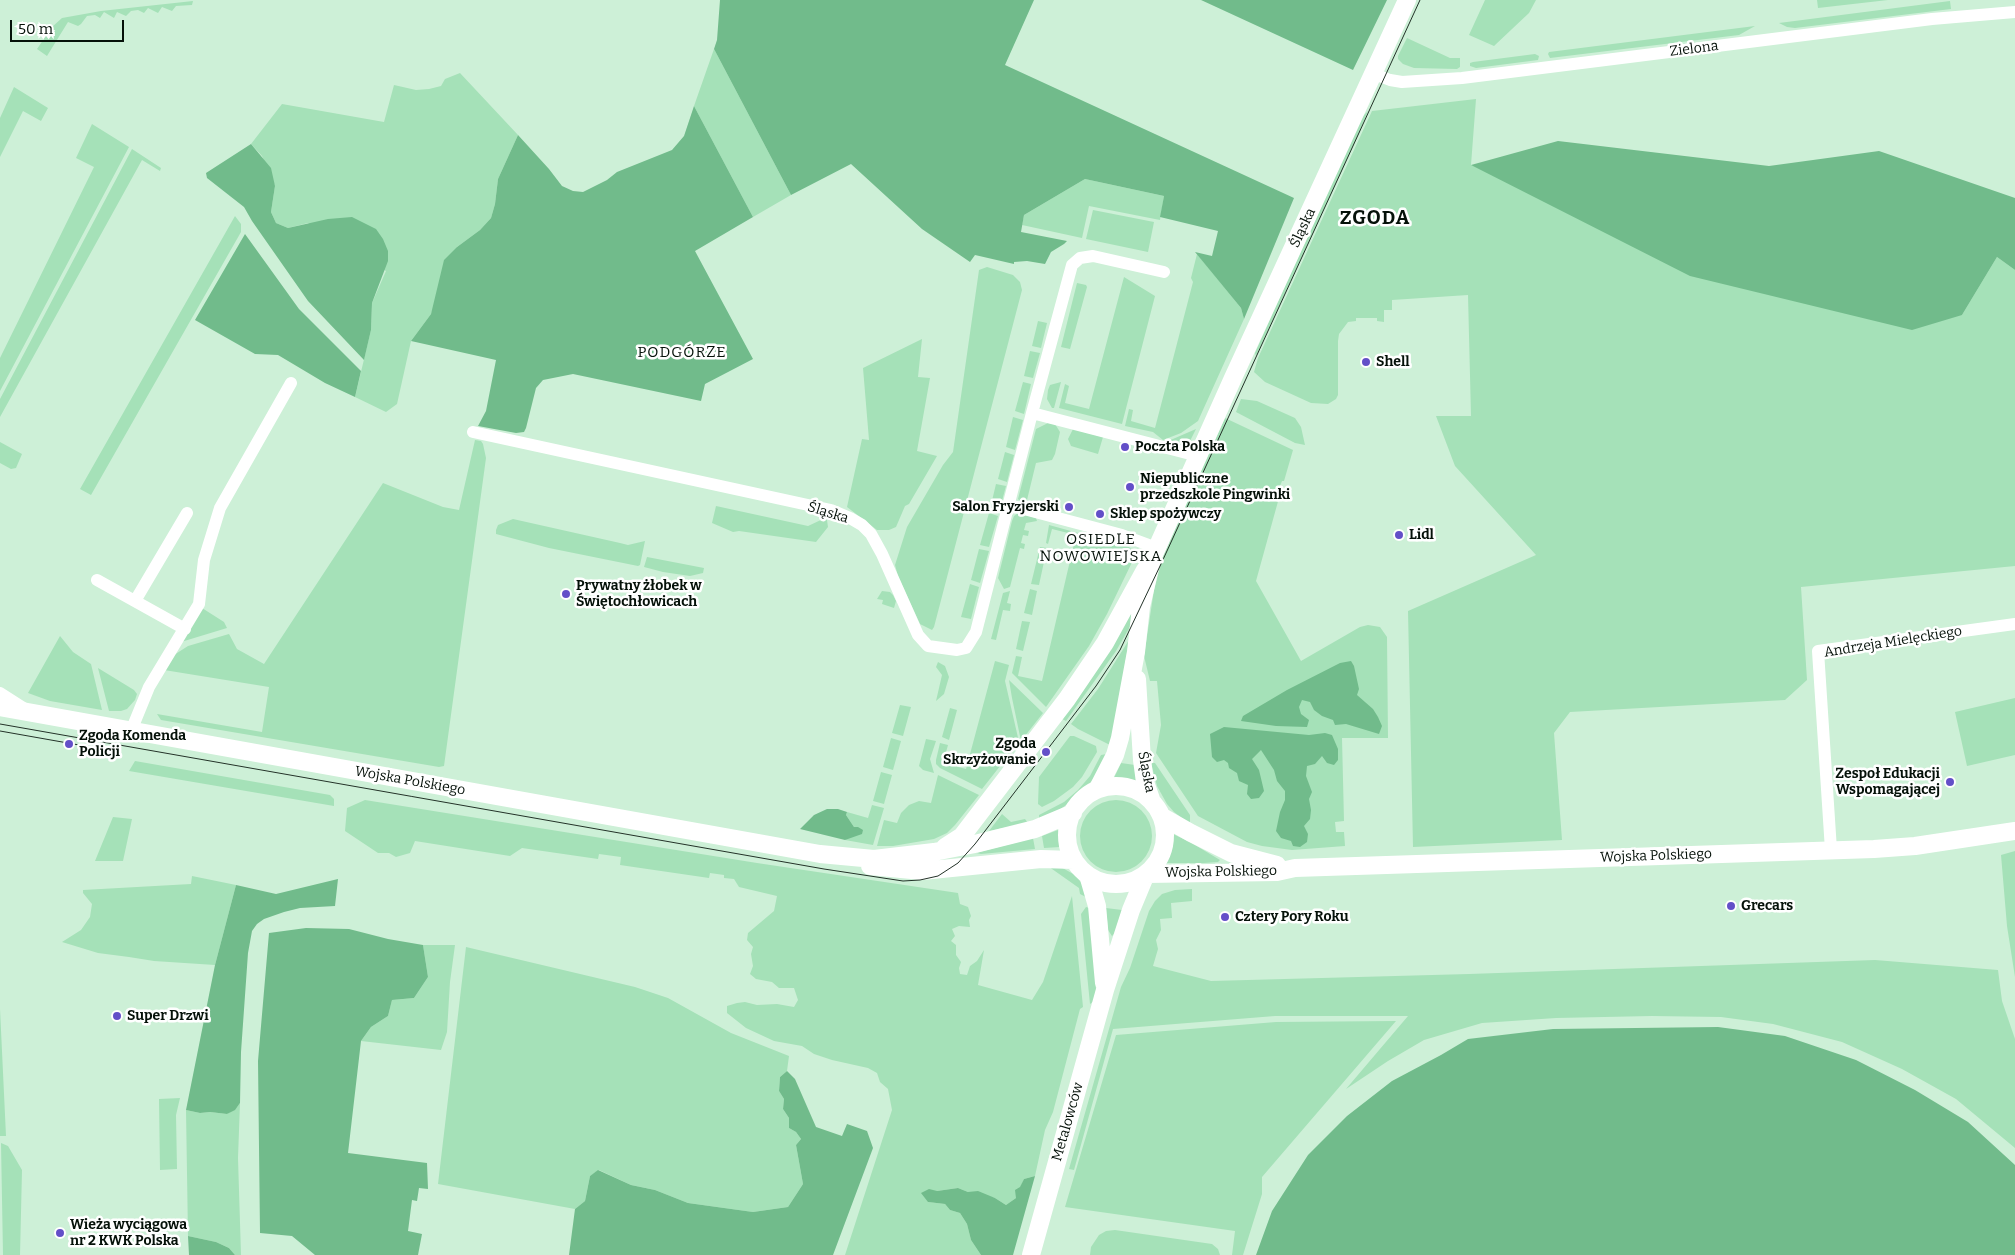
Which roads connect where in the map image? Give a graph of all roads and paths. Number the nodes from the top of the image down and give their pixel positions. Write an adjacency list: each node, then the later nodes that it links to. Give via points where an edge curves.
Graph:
1 (1407, 0): 3 (street, Śląska)
2 (2015, 12): 3 (street, Zielona, via 1949,17 1462,78 1402,82)
3 (1374, 74): 8 (street, Śląska)
4 (1164, 272): 6 (street, Śląska, via 1092,256 1080,258 1072,265)
5 (291, 383): 15 (street, via 220,508 204,560 199,604)
6 (1032, 413): 8 (street); 9 (street, Śląska)
7 (474, 432): 9 (street, Śląska, via 831,510 850,518 862,525 875,541 918,635 928,646 940,649 966,648 976,632)
8 (1198, 456): 11 (street, Śląska)
9 (1009, 505): 11 (street, via 1122,535)
10 (188, 513): 13 (street)
11 (1154, 554): 16 (street, Śląska); 26 (street, via 1105,643 1067,699 962,836)
12 (96, 580): 13 (street)
13 (135, 602): 15 (street)
14 (2015, 624): 25 (street, Andrzeja Mielęckiego, via 1818,651)
15 (185, 629): 20 (street, via 149,687)
16 (1136, 652): 21 (street, Śląska, via 1120,738); 22 (street, Śląska, via 1142,760 1145,782)
17 (0, 693): 19 (street)
18 (0, 708): 19 (street, Wojska Polskiego)
19 (29, 712): 20 (street, Wojska Polskiego)
20 (131, 731): 27 (street, Wojska Polskiego)
21 (1097, 790): 22 (street, via 1109,787 1132,789 1143,794); 23 (street, via 1079,803)
22 (1157, 809): 29 (street, Wojska Polskiego, via 1191,833 1231,853); 30 (street, via 1165,831 1164,847)
23 (1073, 813): 26 (street, via 1035,829); 28 (street, via 1068,844)
24 (2015, 830): 25 (street, Wojska Polskiego, via 1916,846)
25 (1831, 850): 29 (street, Wojska Polskiego)
26 (934, 852): 27 (street, via 874,858)
27 (820, 854): 28 (street, via 868,866 922,871 1041,859)
28 (1074, 860): 31 (street)
29 (1295, 868): 30 (street, Wojska Polskiego, via 1277,872)
30 (1146, 874): 31 (street, via 1118,884); 32 (street, Metalowców)
31 (1088, 876): 32 (street, via 1097,906)
32 (1105, 990): 33 (street, Metalowców)
33 (1031, 1255)

